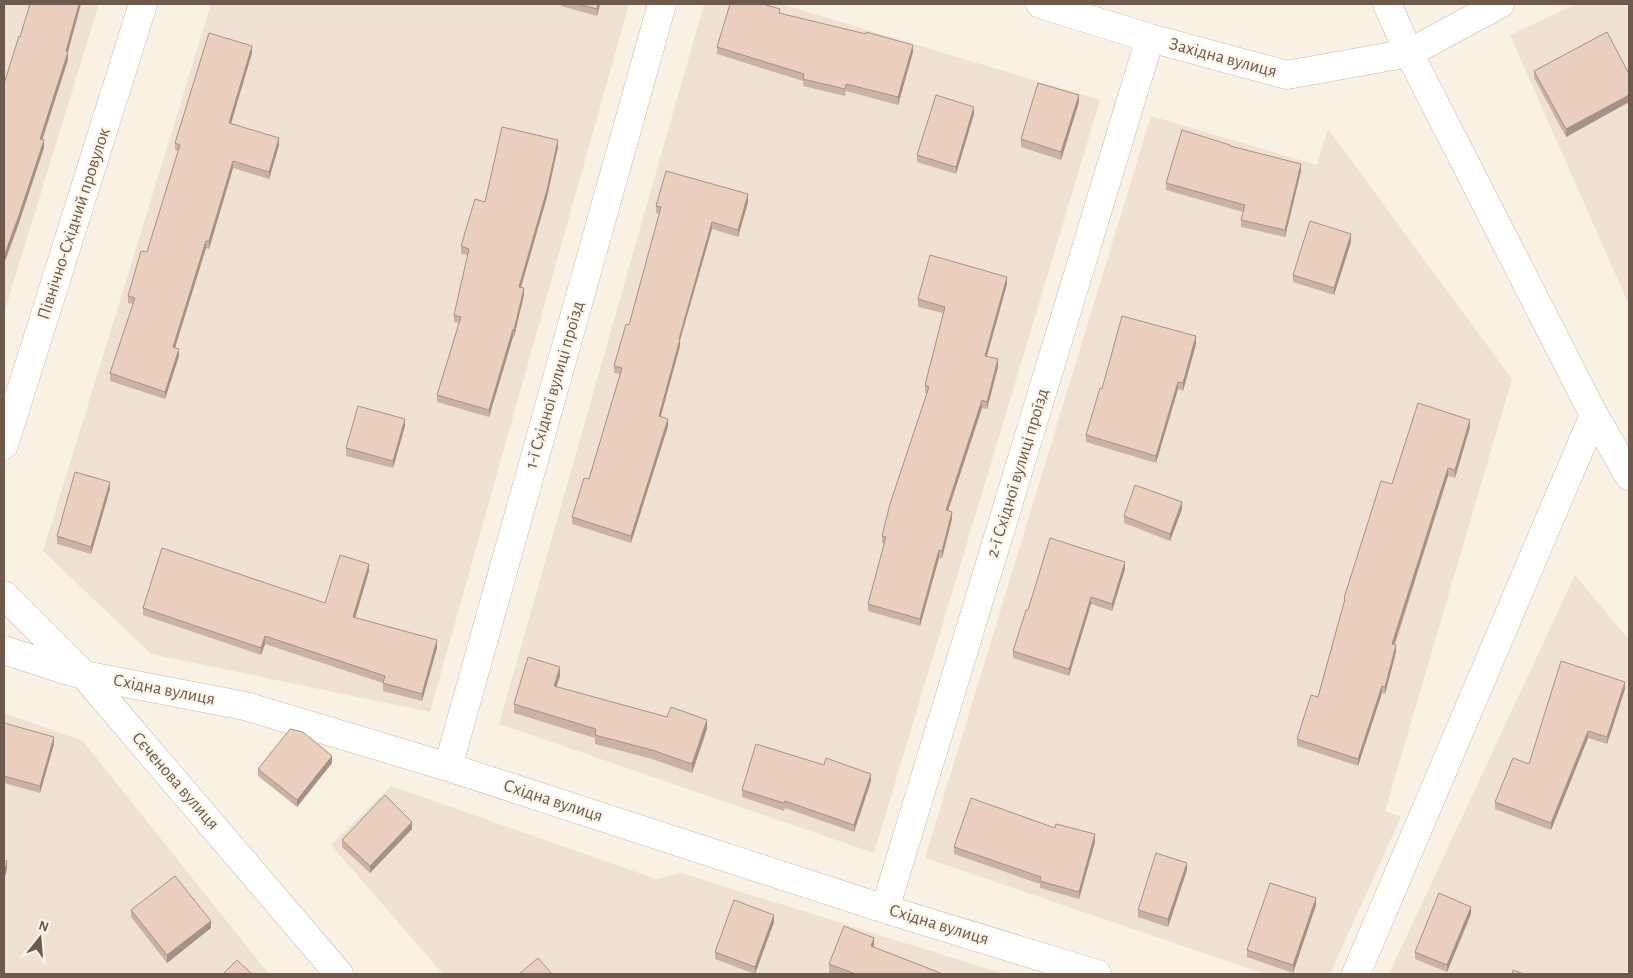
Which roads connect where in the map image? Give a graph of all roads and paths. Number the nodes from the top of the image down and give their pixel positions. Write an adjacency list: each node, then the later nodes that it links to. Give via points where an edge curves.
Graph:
1 (144, 4): 9 (street, Північно-Східний провулок)
2 (662, 4): 14 (street, 1-ї Східної вулиці проїзд)
3 (1040, 4): 6 (street, Західна вулиця)
4 (1387, 4): 7 (street)
5 (1500, 4): 7 (street, Західна вулиця)
6 (1150, 38): 7 (street, Західна вулиця, via 1287,75); 15 (street, 2-ї Східної вулиці проїзд)
7 (1409, 53): 8 (street)
8 (1594, 416): 10 (street); 18 (street)
9 (4, 444)
10 (1629, 476)
11 (4, 594): 13 (street, Сєченова вулиця)
12 (4, 650): 13 (street, Східна вулиця)
13 (84, 675): 14 (street, Східна вулиця, via 245,706); 16 (street, Сєченова вулиця)
14 (448, 767): 15 (street, Східна вулиця)
15 (885, 908): 17 (street, Східна вулиця)
16 (340, 974)
17 (1097, 974)
18 (1356, 974)

